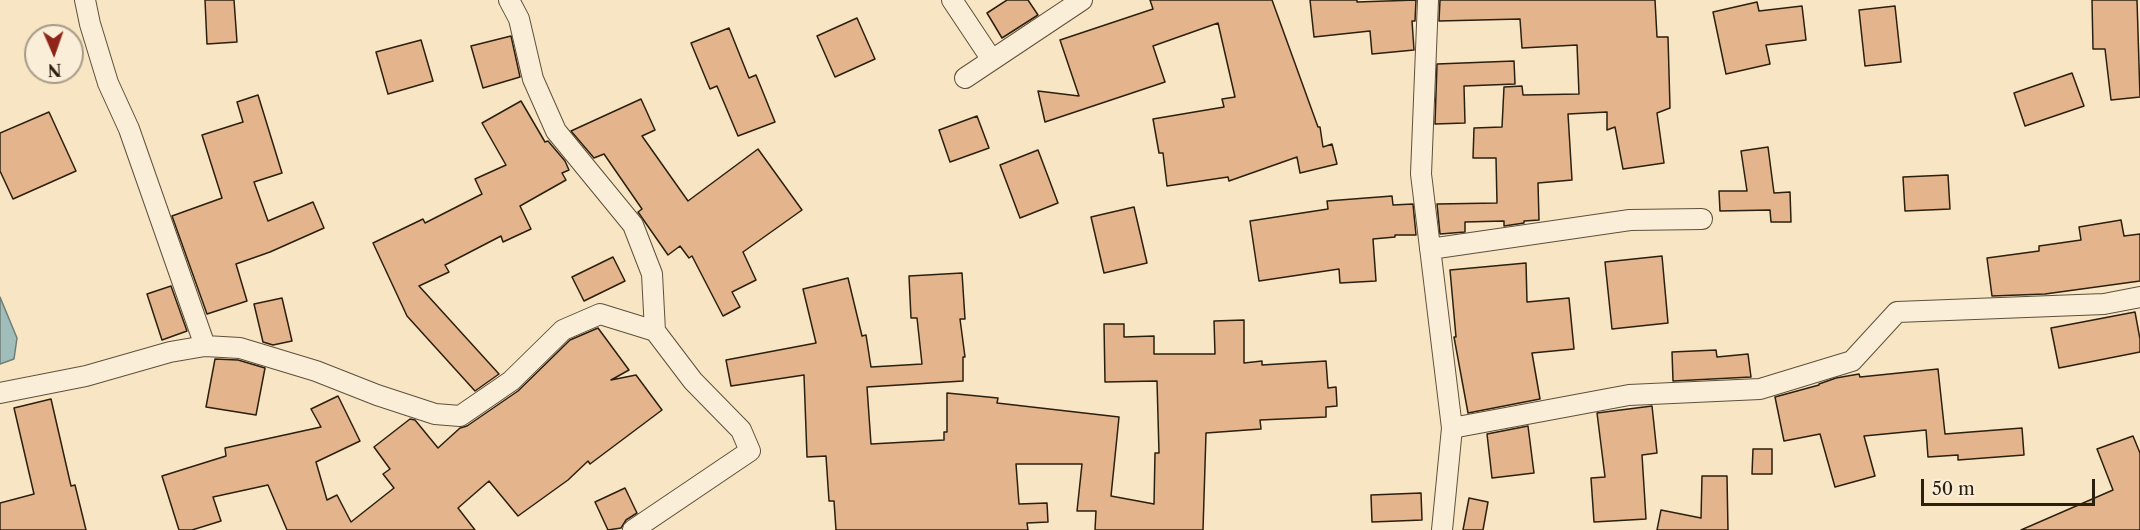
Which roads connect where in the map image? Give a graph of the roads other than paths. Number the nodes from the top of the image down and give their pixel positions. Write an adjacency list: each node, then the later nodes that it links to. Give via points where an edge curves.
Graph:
1 (85, 0): 12 (street, via 108,83 129,129)
2 (509, 0): 11 (street, via 519,19 533,79 556,131 633,225 652,274)
3 (952, 0): 6 (street)
4 (1082, 0): 6 (street)
5 (1428, 0): 9 (street, via 1421,174)
6 (992, 60): 7 (street)
7 (965, 78)
8 (1702, 219): 9 (street, via 1630,220)
9 (1430, 249): 14 (street)
10 (2140, 297): 14 (street, via 2104,304 1897,312 1852,361 1760,389 1629,395)
11 (655, 331): 12 (street, via 600,314 590,318 563,330 511,381 460,416 435,414 240,348); 15 (street, via 693,381 741,430 750,451)
12 (205, 346): 13 (street)
13 (0, 393)
14 (1452, 428): 16 (street)
15 (633, 530)
16 (1442, 530)

